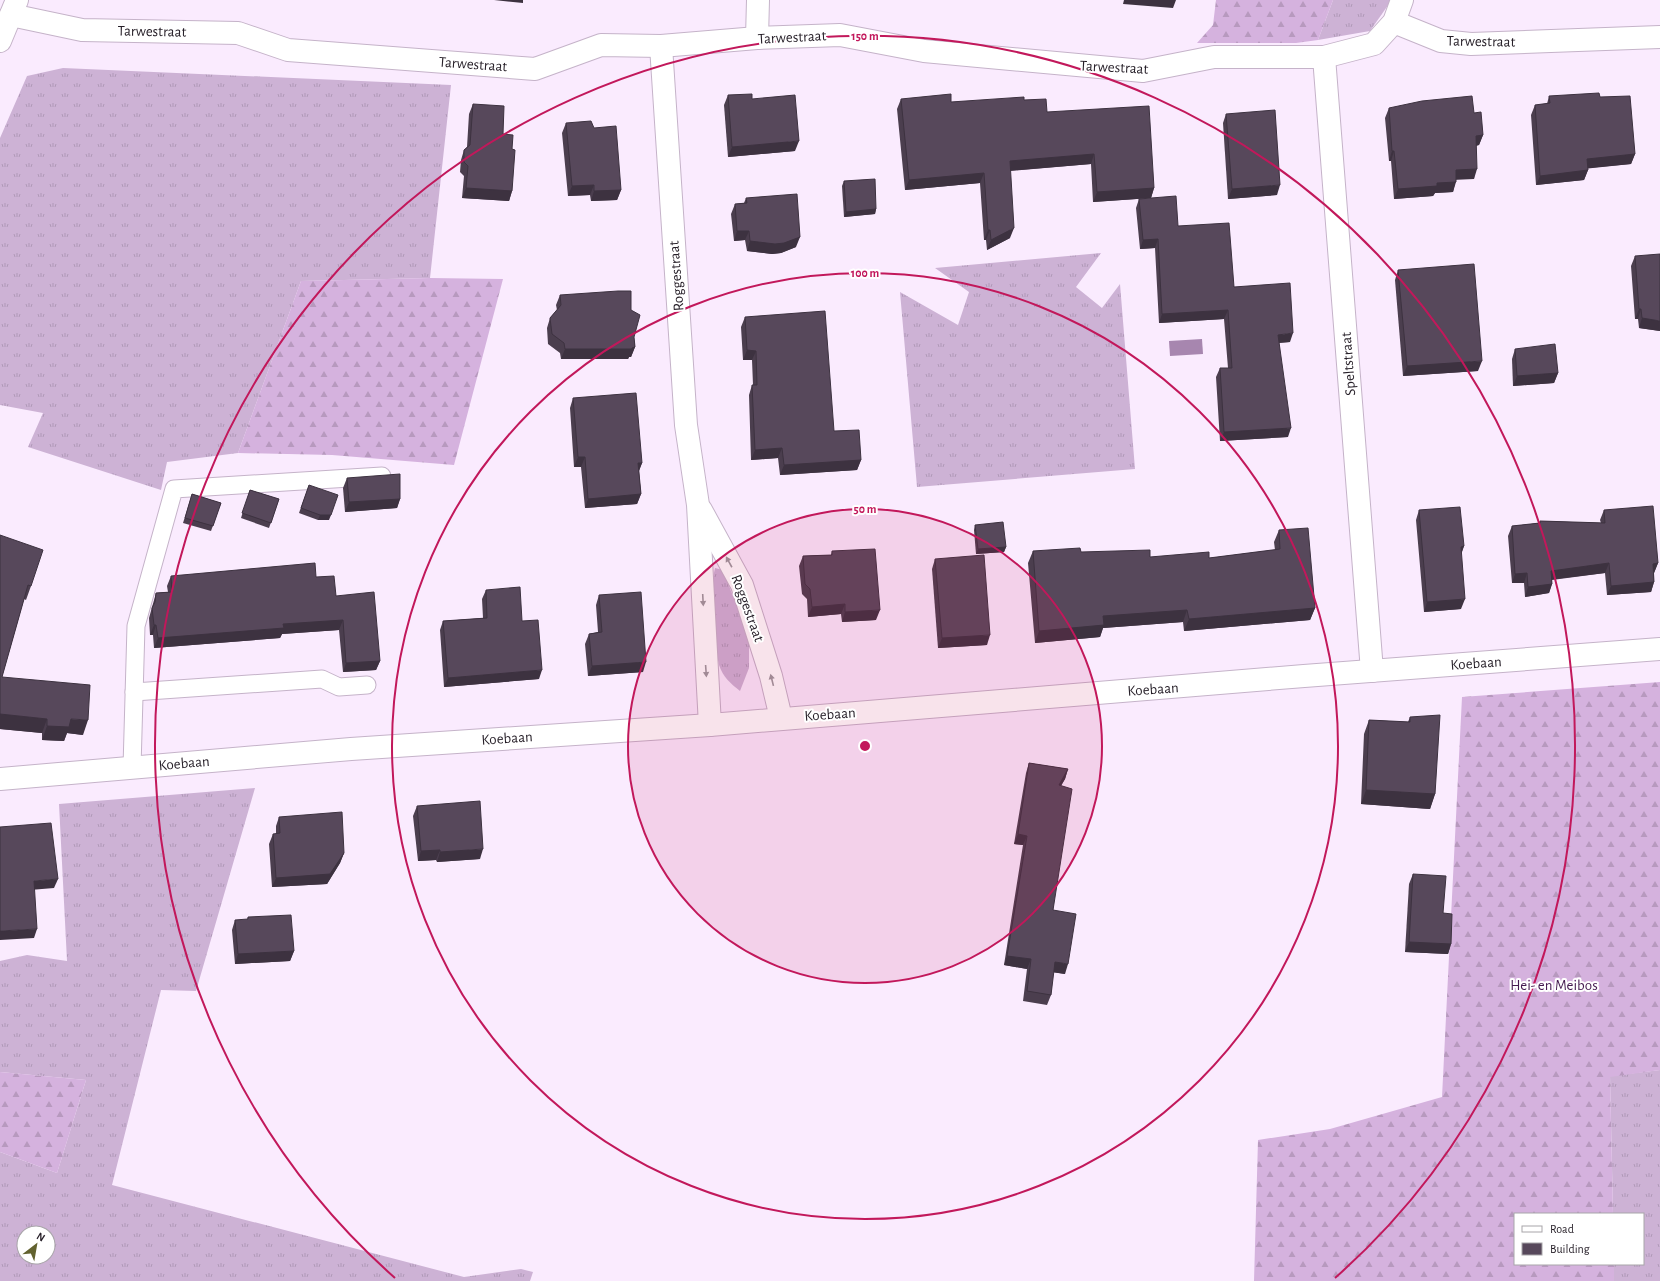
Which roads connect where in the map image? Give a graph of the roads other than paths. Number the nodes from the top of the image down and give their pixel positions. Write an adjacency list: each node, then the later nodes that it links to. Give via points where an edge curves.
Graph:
1 (758, 0): 6 (street)
2 (1402, 0): 4 (street)
3 (14, 7): 7 (street); 8 (street, Tarwestraat, via 82,30 238,33 288,50 535,69 601,45)
4 (1394, 22): 5 (street, Tarwestraat, via 1441,41 1471,44); 9 (street, Tarwestraat, via 1374,44)
5 (1660, 37)
6 (757, 38): 8 (street, Tarwestraat); 9 (street, Tarwestraat, via 840,35 924,51 1143,71 1214,57)
7 (0, 42)
8 (661, 46): 11 (street, Roggestraat, via 686,425)
9 (1324, 58): 13 (street, Speltstraat)
10 (390, 475): 15 (lane, via 174,489 136,626)
11 (698, 505): 16 (street, Roggestraat, one-way to 11, via 771,676 742,585); 17 (street, Roggestraat, one-way to 17)
12 (1660, 650): 13 (street, Koebaan)
13 (1372, 671): 16 (street, Koebaan)
14 (367, 685): 15 (lane, via 340,687 322,679)
15 (134, 692): 18 (lane)
16 (781, 718): 17 (street, Koebaan)
17 (710, 725): 18 (street, Koebaan, via 351,749)
18 (132, 768): 19 (street, Koebaan)
19 (0, 779)

